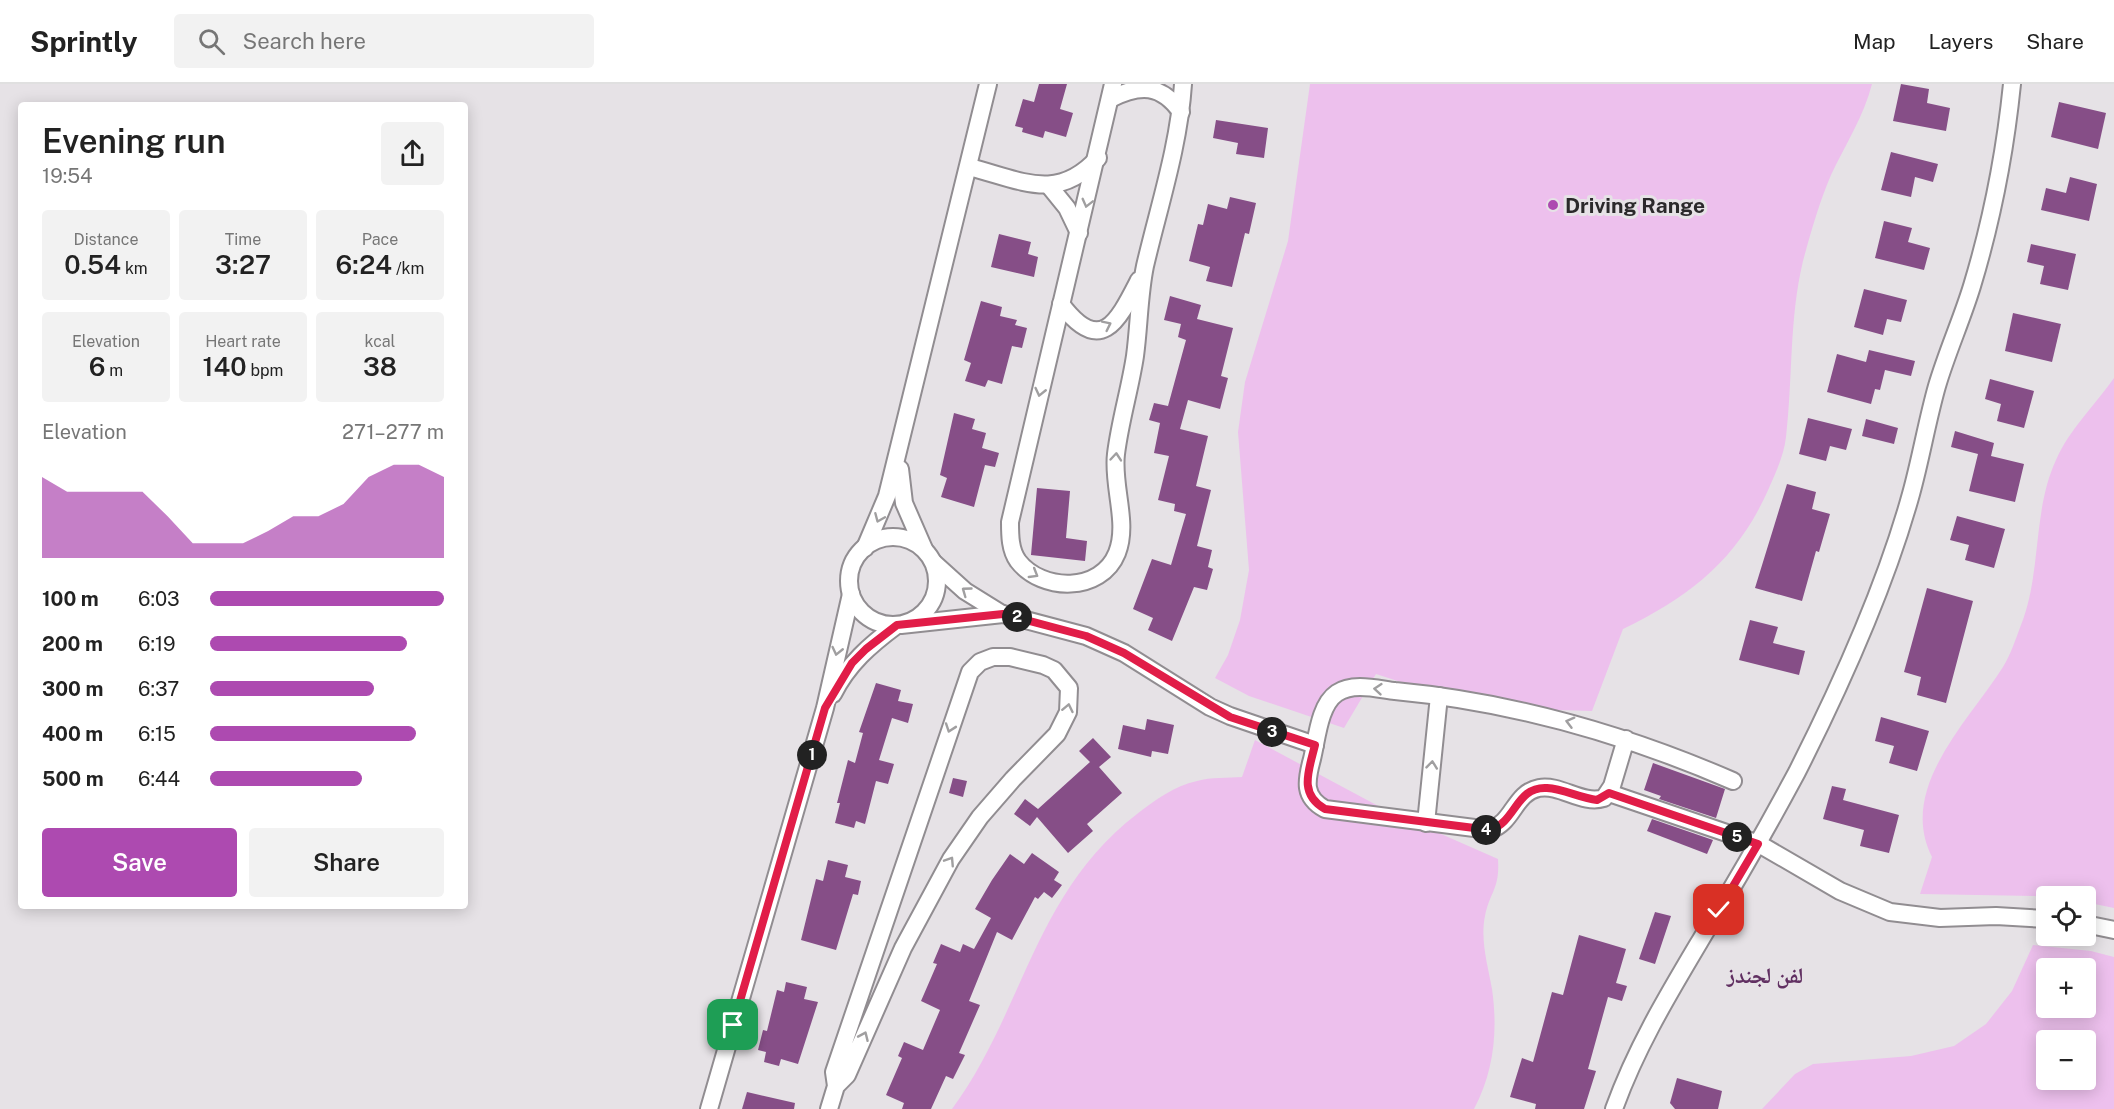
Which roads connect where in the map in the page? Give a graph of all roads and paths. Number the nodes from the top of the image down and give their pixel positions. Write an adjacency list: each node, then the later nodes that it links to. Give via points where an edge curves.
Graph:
1 (988, 84): 7 (street)
2 (1183, 84): 5 (street)
3 (2012, 84): 25 (street, via 1992,211 1971,288 1937,386 1895,545 1835,692)
4 (1112, 91): 5 (street, via 1155,88 1165,93); 6 (street)
5 (1181, 112): 10 (street)
6 (1098, 158): 8 (street, via 1077,177); 9 (street, one-way to 9)
7 (969, 167): 8 (street); 12 (street)
8 (1050, 187): 9 (street)
9 (1080, 233): 11 (street)
10 (1145, 269): 11 (street, one-way to 10, via 1082,327 1101,330 1123,311); 11 (street, one-way to 10, via 1013,503 1010,541 1017,560 1030,573 1049,581 1080,583 1107,568 1121,540 1116,457 1136,350)
11 (1060, 304)
12 (899, 447): 13 (street, one-way to 13, via 885,503); 14 (street, via 904,503)
13 (865, 548): 14 (street, via 874,542 906,539); 15 (street, via 851,569)
14 (929, 556): 16 (street, one-way to 14, via 965,591); 17 (street, via 938,583 934,598 921,615)
15 (851, 594): 17 (street, via 865,615 880,623); 19 (street, one-way to 19)
16 (1003, 614): 17 (street); 21 (street, via 1086,636 1124,653 1230,717)
17 (899, 625): 19 (street, via 852,663)
18 (1439, 696): 20 (street, one-way to 18, via 1523,711); 21 (street, one-way to 21, via 1344,689 1329,700); 24 (street, one-way to 18)
19 (825, 708): 30 (street)
20 (1626, 739): 22 (street); 23 (street)
21 (1315, 745): 24 (street, via 1306,786 1318,806)
22 (1733, 781)
23 (1609, 793): 24 (street, via 1597,800 1557,789 1537,789 1519,799 1505,823 1490,830); 25 (street)
24 (1426, 823)
25 (1758, 844): 26 (street, via 1840,891 1890,912 1940,918); 32 (street, via 1657,1012)
26 (2036, 918)
27 (2096, 926): 28 (street)
28 (2114, 930)
29 (836, 1086): 29 (street, one-way to 29, via 847,1075 903,948 951,859 980,817 1064,724 1069,688 1054,670 1027,660 993,657 970,672 834,1071); 31 (street)
30 (709, 1109)
31 (829, 1109)
32 (1614, 1109)

